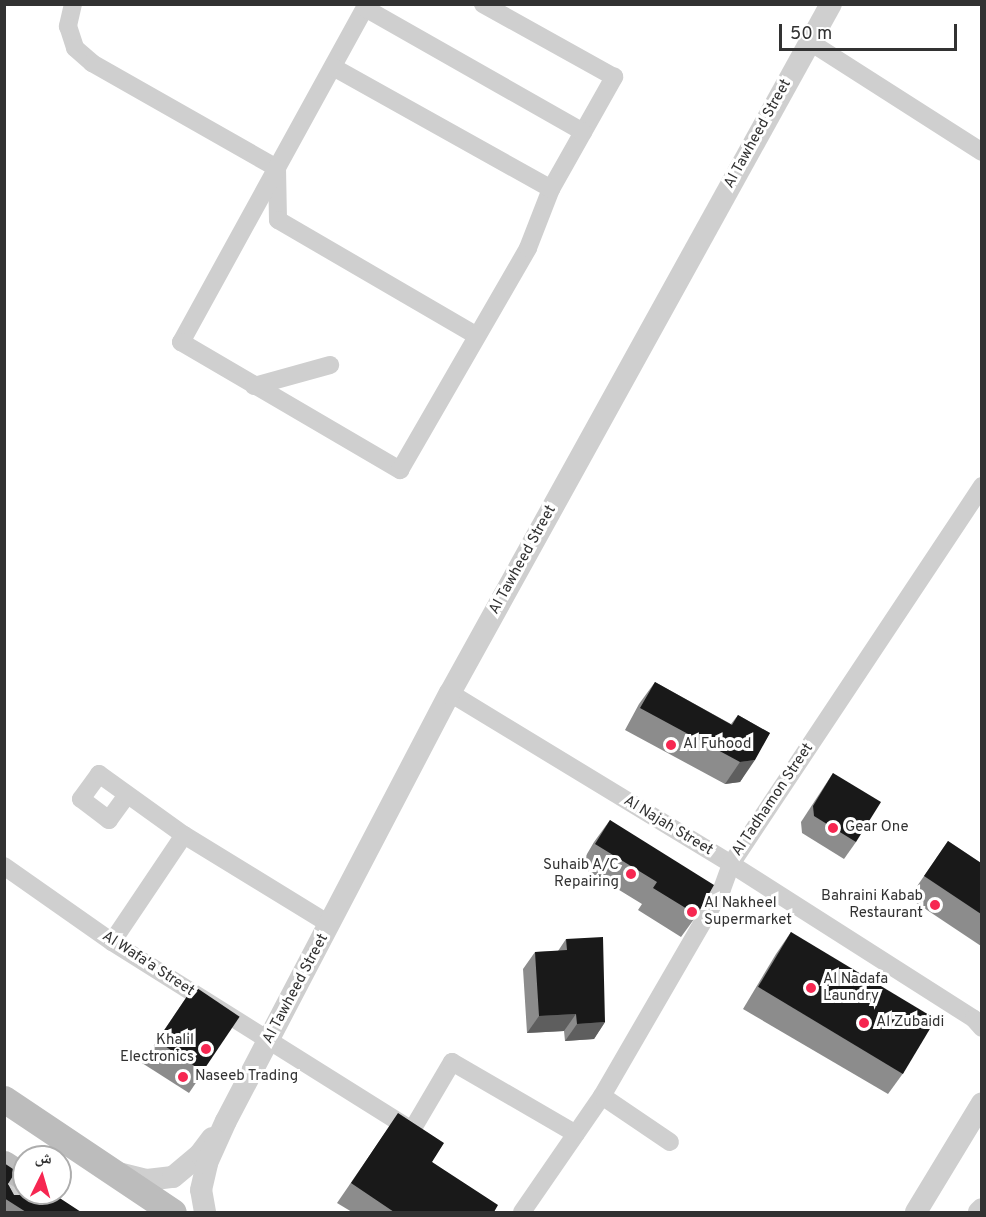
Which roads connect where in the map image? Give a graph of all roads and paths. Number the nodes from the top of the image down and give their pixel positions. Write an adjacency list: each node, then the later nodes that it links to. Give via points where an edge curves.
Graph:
1 (73, 4): 9 (street, via 68,26 75,48 92,63)
2 (483, 4): 7 (street, via 614,77)
3 (831, 4): 5 (street, Al Tawheed Street)
4 (366, 6): 6 (street); 7 (street)
5 (810, 42): 8 (street); 15 (street, Al Tawheed Street)
6 (333, 67): 9 (street); 10 (street)
7 (583, 132): 10 (street)
8 (981, 153)
9 (277, 168): 11 (street, via 278,220); 13 (street, via 181,342)
10 (551, 189): 11 (street, via 528,248)
11 (477, 336): 13 (street, via 400,470)
12 (330, 365): 13 (street)
13 (254, 386)
14 (981, 486): 18 (street, Al Tadhamon Street)
15 (450, 693): 18 (street, Al Najah Street); 20 (street, Al Tawheed Street)
16 (127, 795): 17 (street)
17 (184, 835): 20 (street); 21 (street)
18 (731, 864): 22 (street, Al Najah Street); 24 (street, Al Tadhamon Street, via 722,889)
19 (4, 866): 21 (street, Al Wafa'a Street)
20 (330, 924): 23 (street, Al Tawheed Street)
21 (112, 942): 23 (street, Al Wafa'a Street)
22 (979, 1023)
23 (268, 1041): 27 (street, Al Tawheed Street); 28 (street, Al Wafa'a Street, via 412,1130 452,1062)
24 (602, 1096): 28 (street, Al Tadhamon Street); 29 (street)
25 (4, 1098): 30 (main road)
26 (981, 1103): 35 (street)
27 (226, 1120): 30 (street, Al Tawheed Street, via 200,1154 173,1177 147,1180); 33 (street, Al Tawheed Street, via 207,1163 201,1190)
28 (576, 1134): 34 (street, Al Tadhamon Street)
29 (670, 1142)
30 (112, 1172): 32 (main road)
31 (981, 1209): 36 (street)
32 (173, 1212)
33 (205, 1212)
34 (522, 1212)
35 (916, 1212)
36 (979, 1212)

